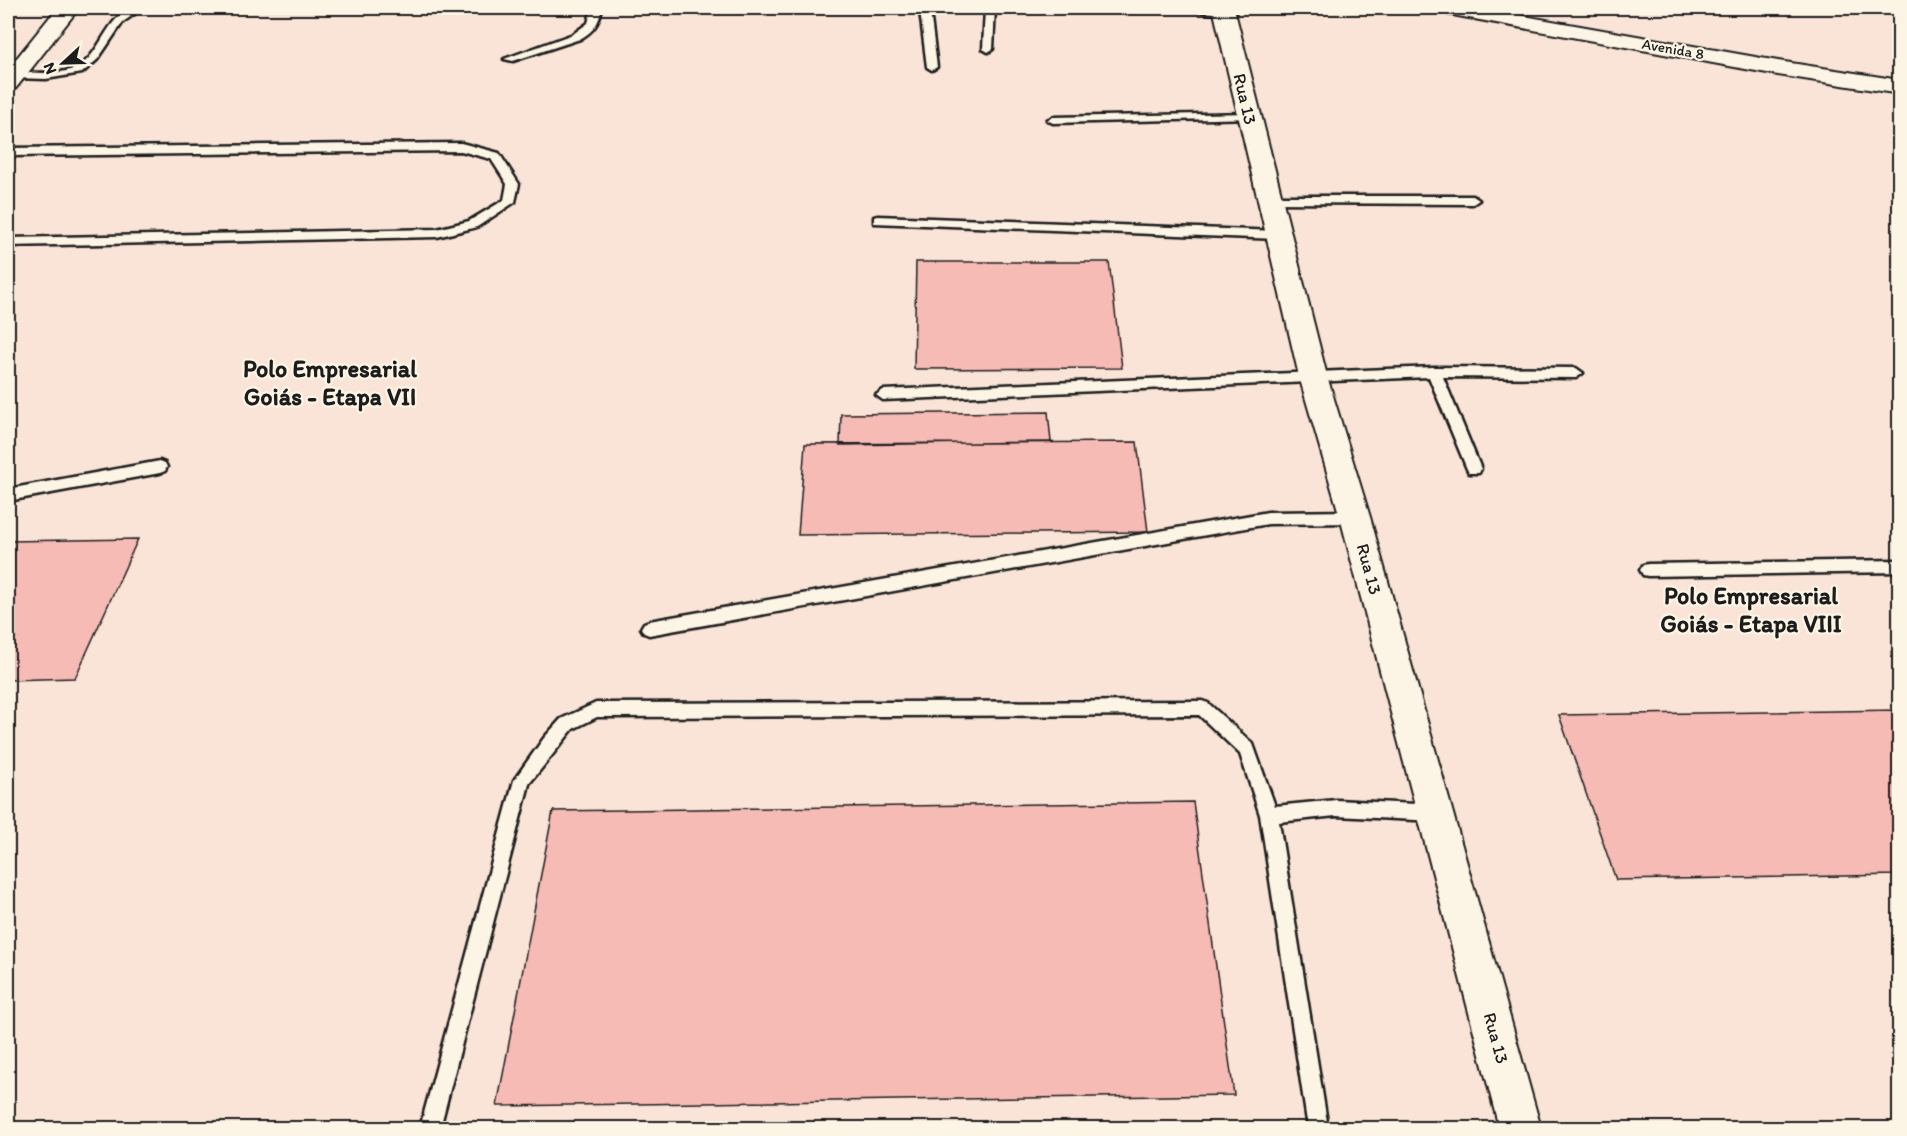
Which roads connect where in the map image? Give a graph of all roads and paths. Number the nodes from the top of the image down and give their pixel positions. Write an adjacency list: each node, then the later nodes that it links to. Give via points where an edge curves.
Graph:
1 (68, 8): 11 (street)
2 (138, 8): 11 (lane, via 124,15 83,69)
3 (597, 8): 9 (lane, via 592,25 585,31)
4 (927, 8): 10 (lane)
5 (990, 8): 8 (lane)
6 (1214, 8): 13 (street, Rua 13)
7 (1447, 8): 12 (street, Avenida 8, via 1778,69)
8 (988, 49)
9 (509, 59)
10 (932, 67)
11 (10, 79)
12 (1899, 87)
13 (1250, 116): 14 (lane); 16 (street, Rua 13)
14 (1053, 120)
15 (8, 152): 20 (lane, via 461,147 495,156 513,184 509,202 473,224 437,232)
16 (1269, 200): 17 (lane); 19 (street, Rua 13)
17 (1473, 200)
18 (878, 220): 19 (lane)
19 (1278, 236): 23 (street, Rua 13)
20 (8, 242)
21 (1434, 372): 22 (lane); 23 (lane); 26 (lane)
22 (1576, 373)
23 (1313, 376): 24 (lane); 28 (street, Rua 13)
24 (883, 394)
25 (160, 467): 27 (lane)
26 (1474, 469)
27 (8, 495)
28 (1355, 517): 31 (lane, via 1268,518); 32 (street, Rua 13)
29 (1899, 566): 30 (lane)
30 (1648, 570)
31 (649, 628)
32 (1435, 813): 33 (lane, via 1336,808); 36 (street, Rua 13)
33 (1269, 815): 34 (lane, via 1247,749 1202,708 596,710 567,724 522,780); 35 (lane)
34 (430, 1128)
35 (1318, 1128)
36 (1520, 1128)

